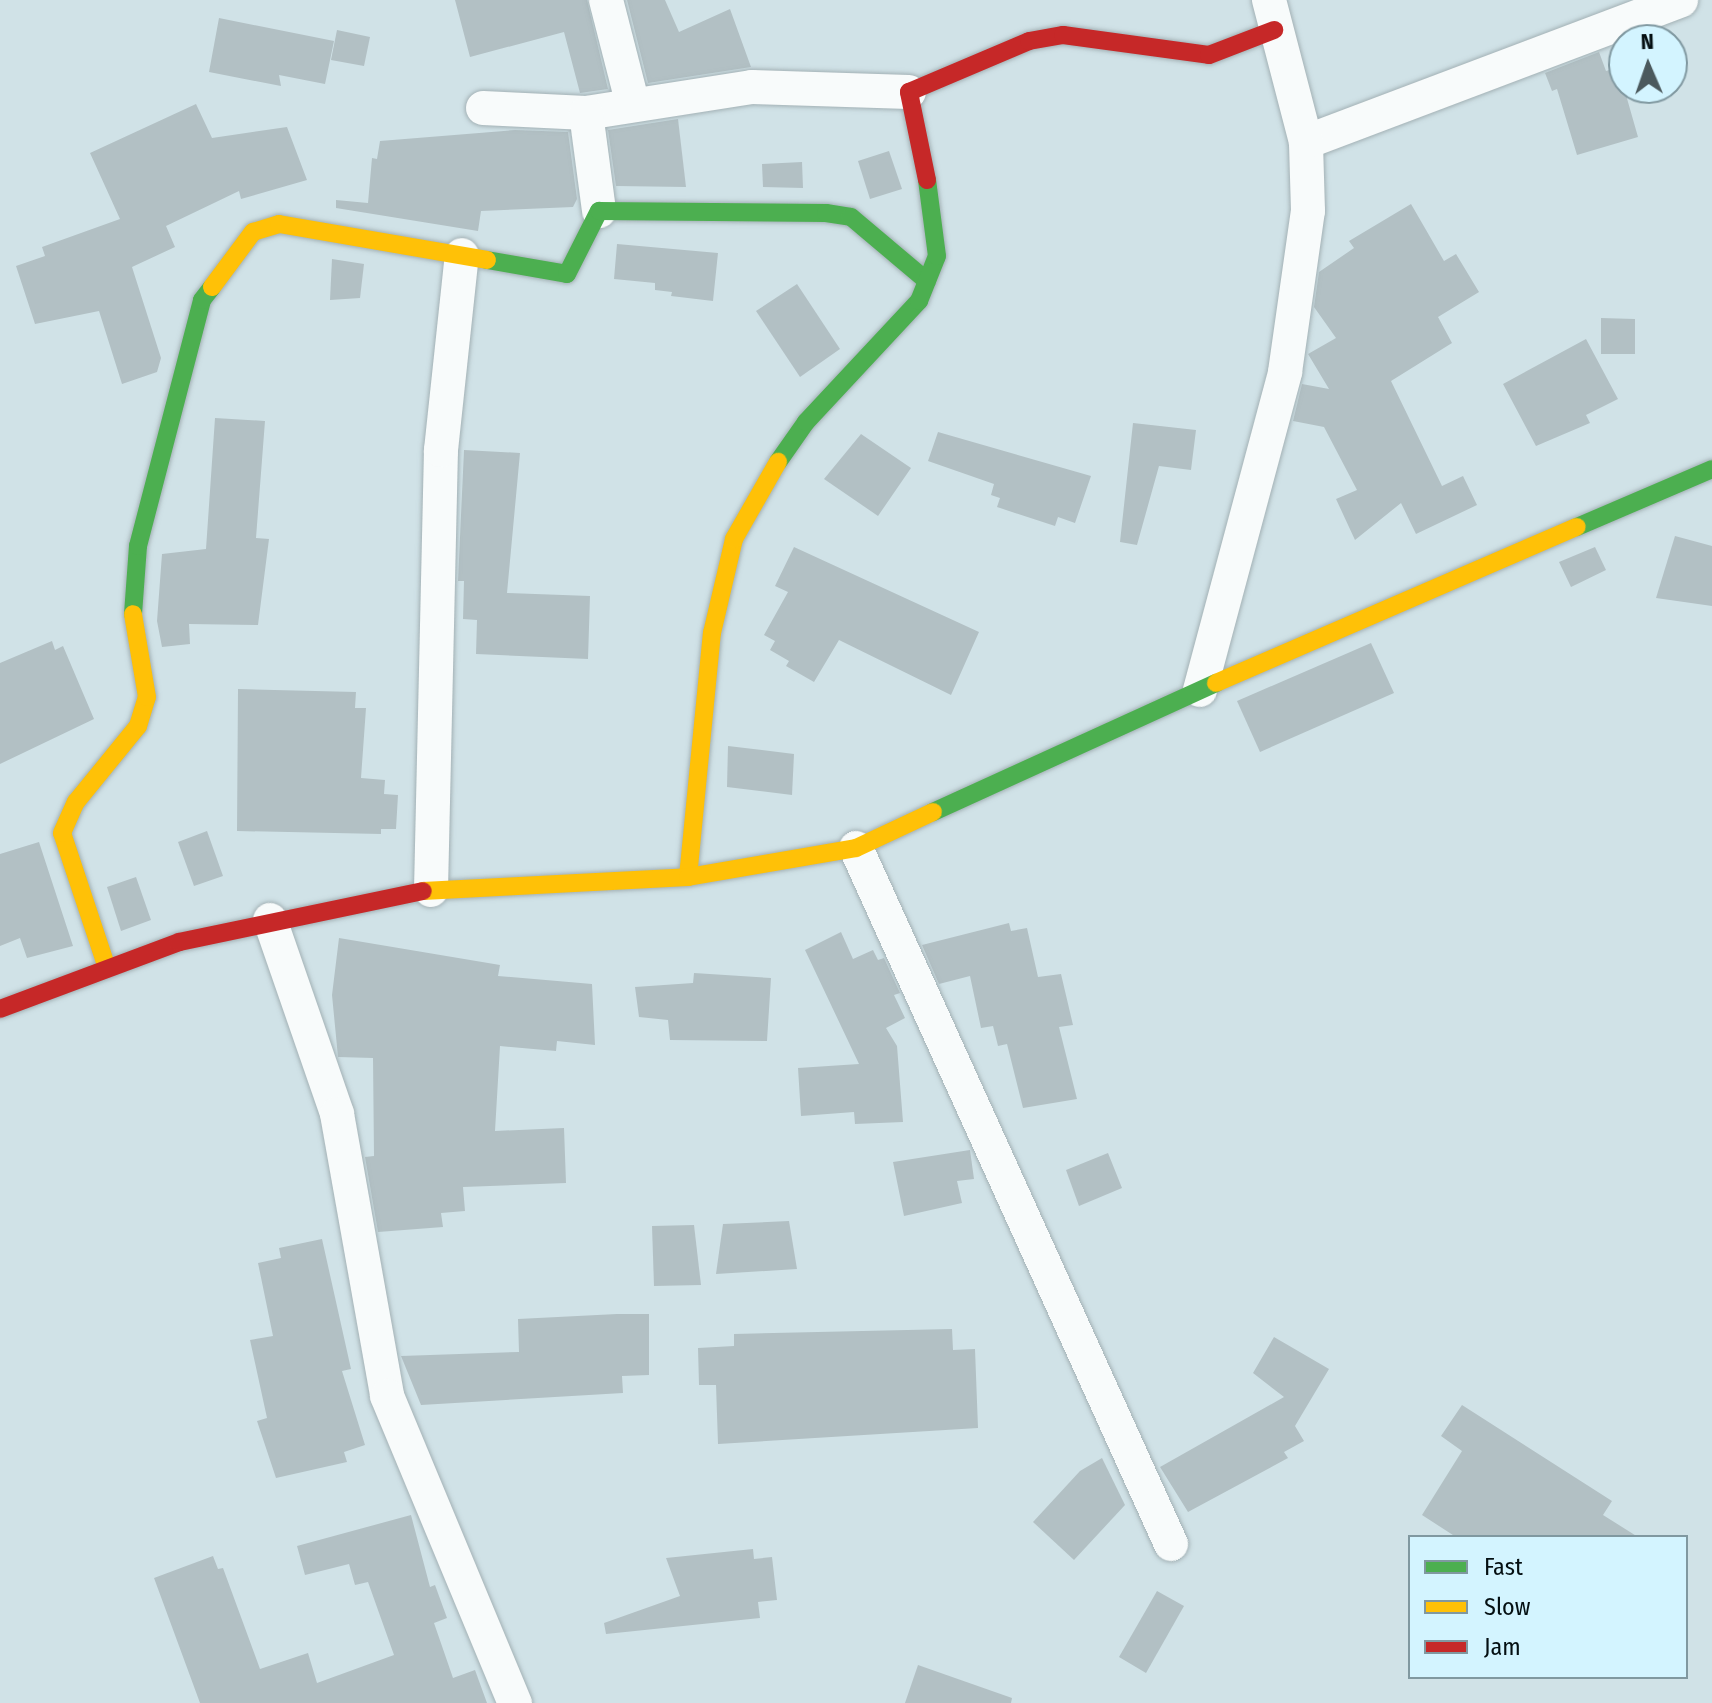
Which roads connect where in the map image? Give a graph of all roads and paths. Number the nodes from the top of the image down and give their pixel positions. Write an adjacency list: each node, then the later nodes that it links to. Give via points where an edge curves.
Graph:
1 (606, 0): 6 (street)
2 (1681, 0): 3 (street)
3 (1606, 14): 9 (street)
4 (1272, 15): 5 (street, via 1209,55 1063,35 1029,41); 9 (street)
5 (909, 92): 6 (street, via 752,87); 12 (street, via 933,209 937,256)
6 (633, 105): 8 (street)
7 (483, 108): 8 (street)
8 (586, 113): 10 (street)
9 (1306, 142): 14 (street, via 1308,211 1285,372)
10 (599, 211): 11 (street, via 567,274); 12 (street, via 851,217)
11 (462, 255): 17 (street, via 441,450); 19 (street, via 279,224 253,232 202,300 138,546 132,623 147,697 138,726 76,802 62,833)
12 (927, 281): 16 (street, via 919,301 806,422 760,488 734,539 712,633)
13 (1712, 469): 14 (street)
14 (1200, 690): 15 (street)
15 (856, 848): 16 (street); 21 (street)
16 (688, 877): 17 (street)
17 (431, 890): 18 (street)
18 (270, 920): 19 (street, via 179,942); 22 (street, via 337,1114 387,1396)
19 (107, 968): 20 (street)
20 (0, 1009)
21 (1171, 1544)
22 (515, 1703)

